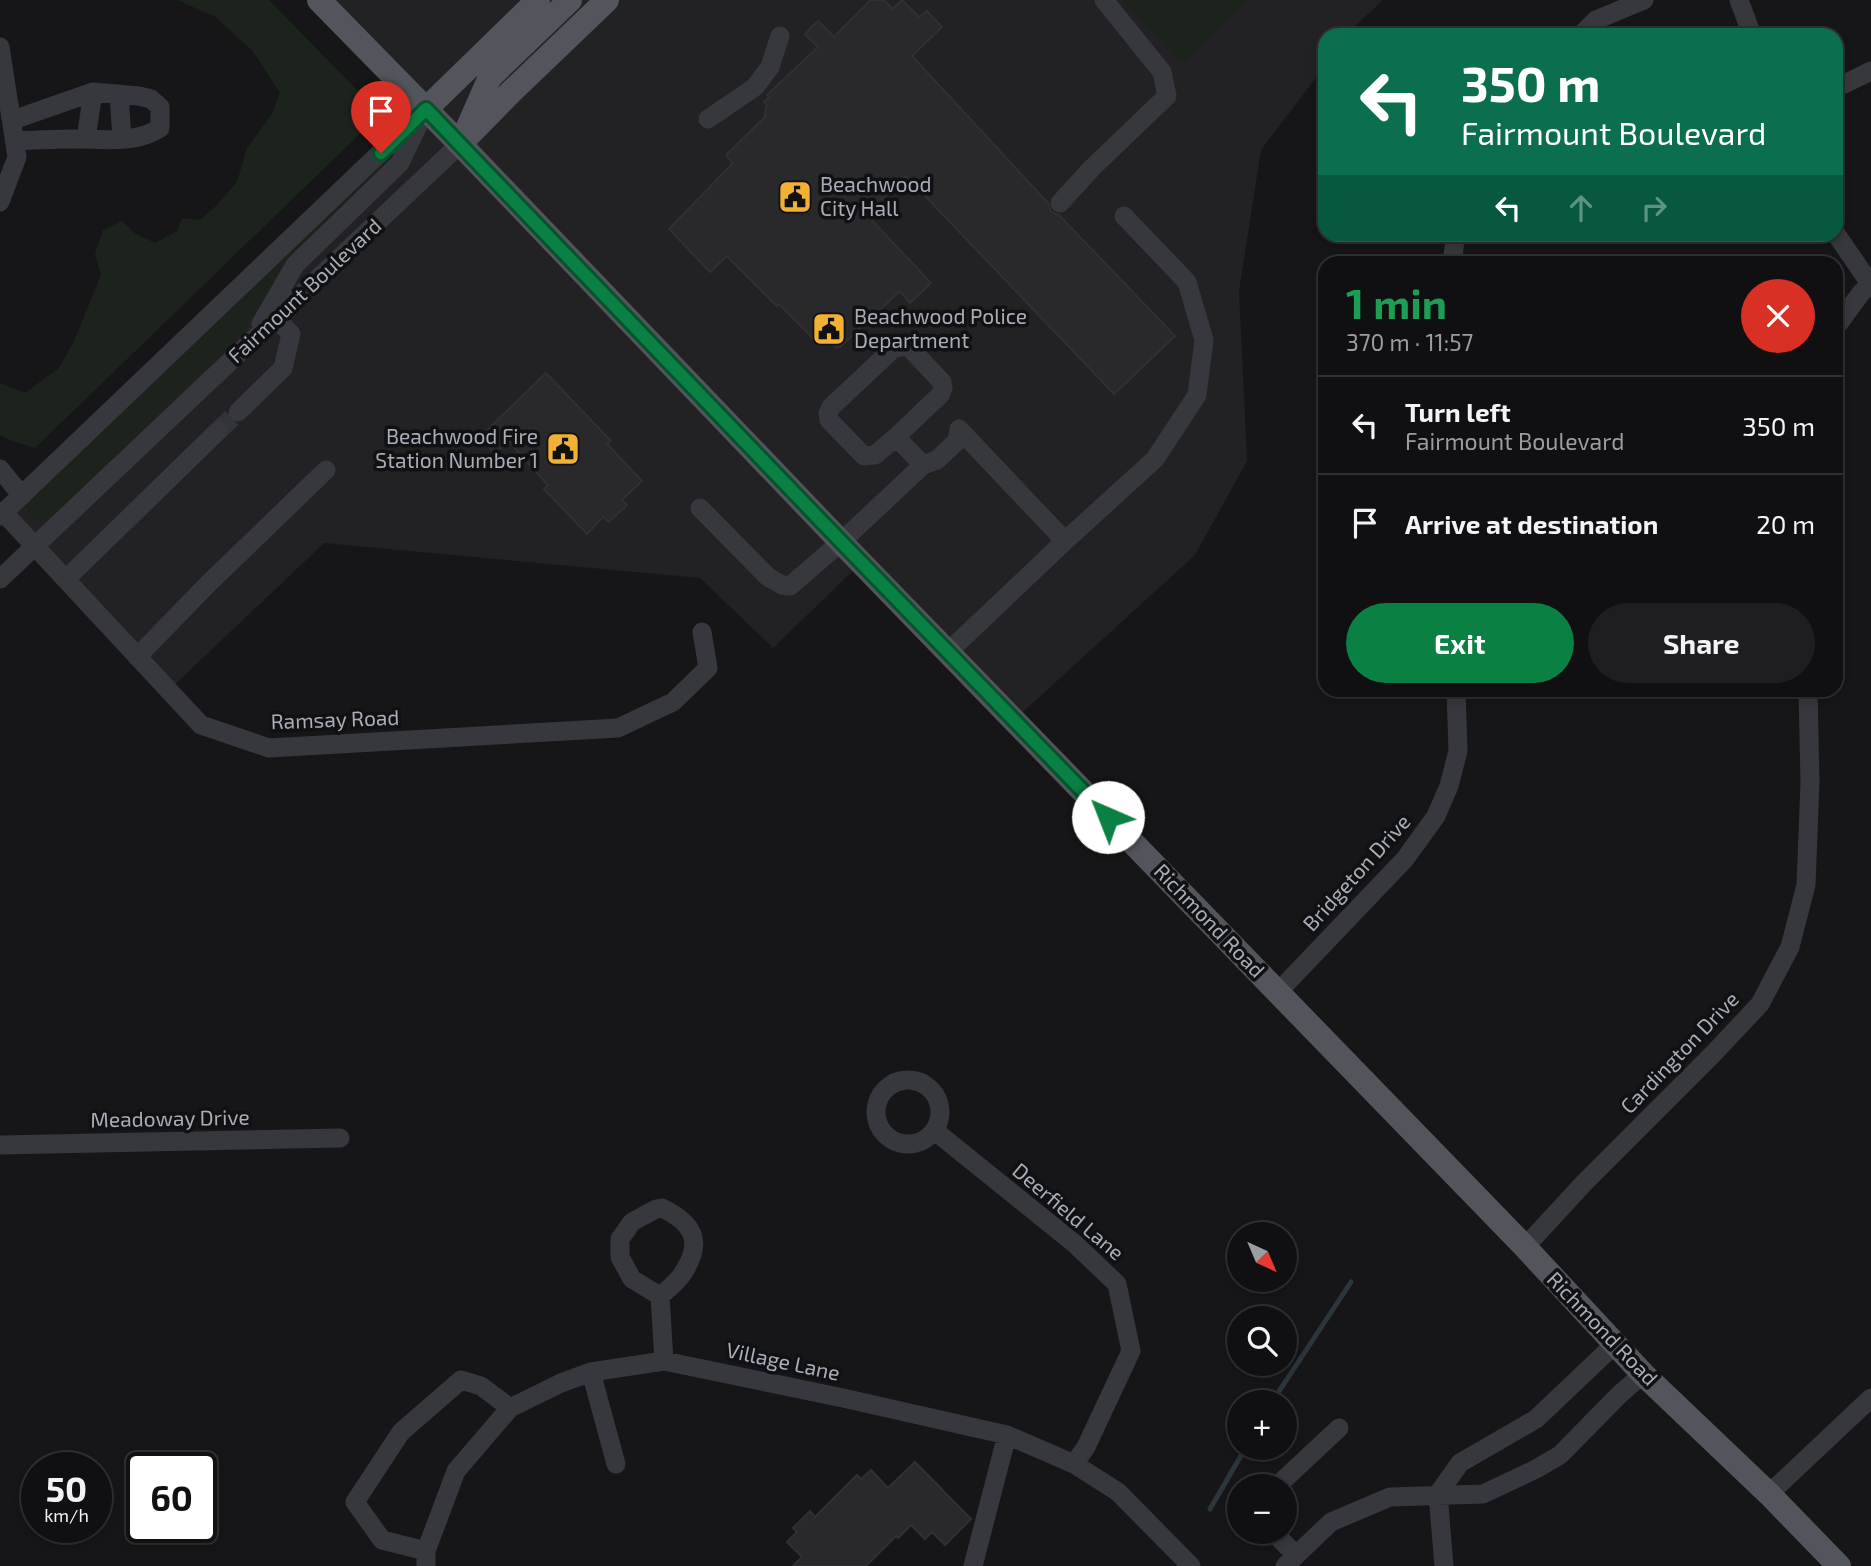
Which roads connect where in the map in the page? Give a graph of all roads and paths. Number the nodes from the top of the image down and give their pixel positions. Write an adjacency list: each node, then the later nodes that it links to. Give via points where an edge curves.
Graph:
1 (319, 0): 16 (main road, Richmond Road)
2 (538, 0): 16 (main road)
3 (570, 0): 22 (main road, via 489,77)
4 (607, 0): 22 (main road, Fairmount Boulevard)
5 (1104, 0): 24 (street, via 1162,72 1167,96)
6 (1644, 0): 8 (street, via 1596,20)
7 (1739, 0): 9 (street)
8 (1588, 28)
9 (1749, 28)
10 (780, 36): 17 (street, via 770,67 755,87)
11 (0, 47): 18 (street)
12 (1871, 71): 13 (street)
13 (1843, 85)
14 (93, 92): 15 (street); 18 (street); 19 (street)
15 (119, 94): 20 (street); 20 (street, via 151,99 160,107 160,128 149,135)
16 (426, 109): 22 (main road, Richmond Road); 30 (street, via 400,163 295,265); 37 (street)
17 (708, 119)
18 (12, 120): 21 (street)
19 (86, 139): 20 (street); 21 (street)
20 (122, 139)
21 (15, 141): 23 (street, via 17,157)
22 (460, 144): 29 (street, Fairmount Boulevard); 41 (main road, Richmond Road)
23 (0, 202)
24 (1060, 203)
25 (1124, 216): 40 (street, via 1187,282 1204,340 1197,395 1155,459)
26 (1842, 242): 27 (street)
27 (1871, 284): 28 (street)
28 (1843, 317)
29 (276, 318): 30 (street, Fairmount Boulevard); 31 (street, via 290,334 283,368)
30 (250, 342): 42 (street, Fairmount Boulevard)
31 (238, 412)
32 (218, 431): 44 (street)
33 (896, 437): 33 (street, via 943,388 907,345 893,349 828,413 829,420 864,456 875,455); 34 (street)
34 (923, 465): 40 (street, via 937,460 957,441 959,429); 41 (street)
35 (0, 469): 37 (street)
36 (327, 470): 47 (street)
37 (22, 496): 39 (street)
38 (700, 508): 41 (street, via 768,577 782,585 790,586)
39 (2, 514): 42 (street, Ramsay Road)
40 (1065, 541): 46 (street)
41 (841, 542): 46 (main road, Richmond Road)
42 (36, 546): 43 (street, Fairmount Boulevard); 44 (street, Ramsay Road)
43 (0, 579)
44 (66, 579): 47 (street, Ramsay Road)
45 (702, 632): 47 (street, Ramsay Road, via 708,668 673,702 618,728 269,748 201,725)
46 (948, 652): 50 (main road, Richmond Road)
47 (137, 657)
48 (1456, 697): 50 (street, Bridgeton Drive, via 1458,751 1436,817 1405,859)
49 (1808, 697): 54 (street, Cardington Drive, via 1806,885 1790,947 1760,1004)
50 (1278, 992): 54 (main road, Richmond Road)
51 (935, 1131): 65 (street, Deerfield Lane, via 1075,1244 1117,1284 1131,1351)
52 (340, 1138): 53 (street, Meadoway Drive)
53 (0, 1145)
54 (1525, 1247): 56 (main road, Richmond Road)
55 (660, 1296): 55 (street, via 683,1274 693,1253 693,1236 684,1221 662,1208 632,1222 620,1239 620,1257 632,1279); 57 (street)
56 (1615, 1344): 59 (main road, Richmond Road); 67 (street, via 1536,1419 1460,1463)
57 (664, 1361): 58 (street, Village Lane); 63 (street, Village Lane)
58 (591, 1371): 61 (street, Village Lane); 64 (street)
59 (1643, 1374): 67 (street, via 1560,1455 1483,1494); 68 (main road, Richmond Road)
60 (1871, 1398): 68 (street)
61 (510, 1408): 70 (street, Village Lane, via 457,1471); 70 (street, via 481,1387 461,1380 401,1432 355,1502 382,1539)
62 (1339, 1428): 66 (street)
63 (1007, 1435): 65 (street, Village Lane); 72 (street)
64 (616, 1464)
65 (1074, 1464): 73 (street, Village Lane, via 1118,1492)
66 (1290, 1474)
67 (1438, 1494): 71 (street, via 1390,1497 1331,1522); 74 (street)
68 (1769, 1494): 75 (main road, Richmond Road)
69 (1280, 1544): 71 (street)
70 (426, 1559)
71 (1291, 1561)
72 (974, 1566)
73 (1191, 1566)
74 (1444, 1566)
75 (1839, 1566)

